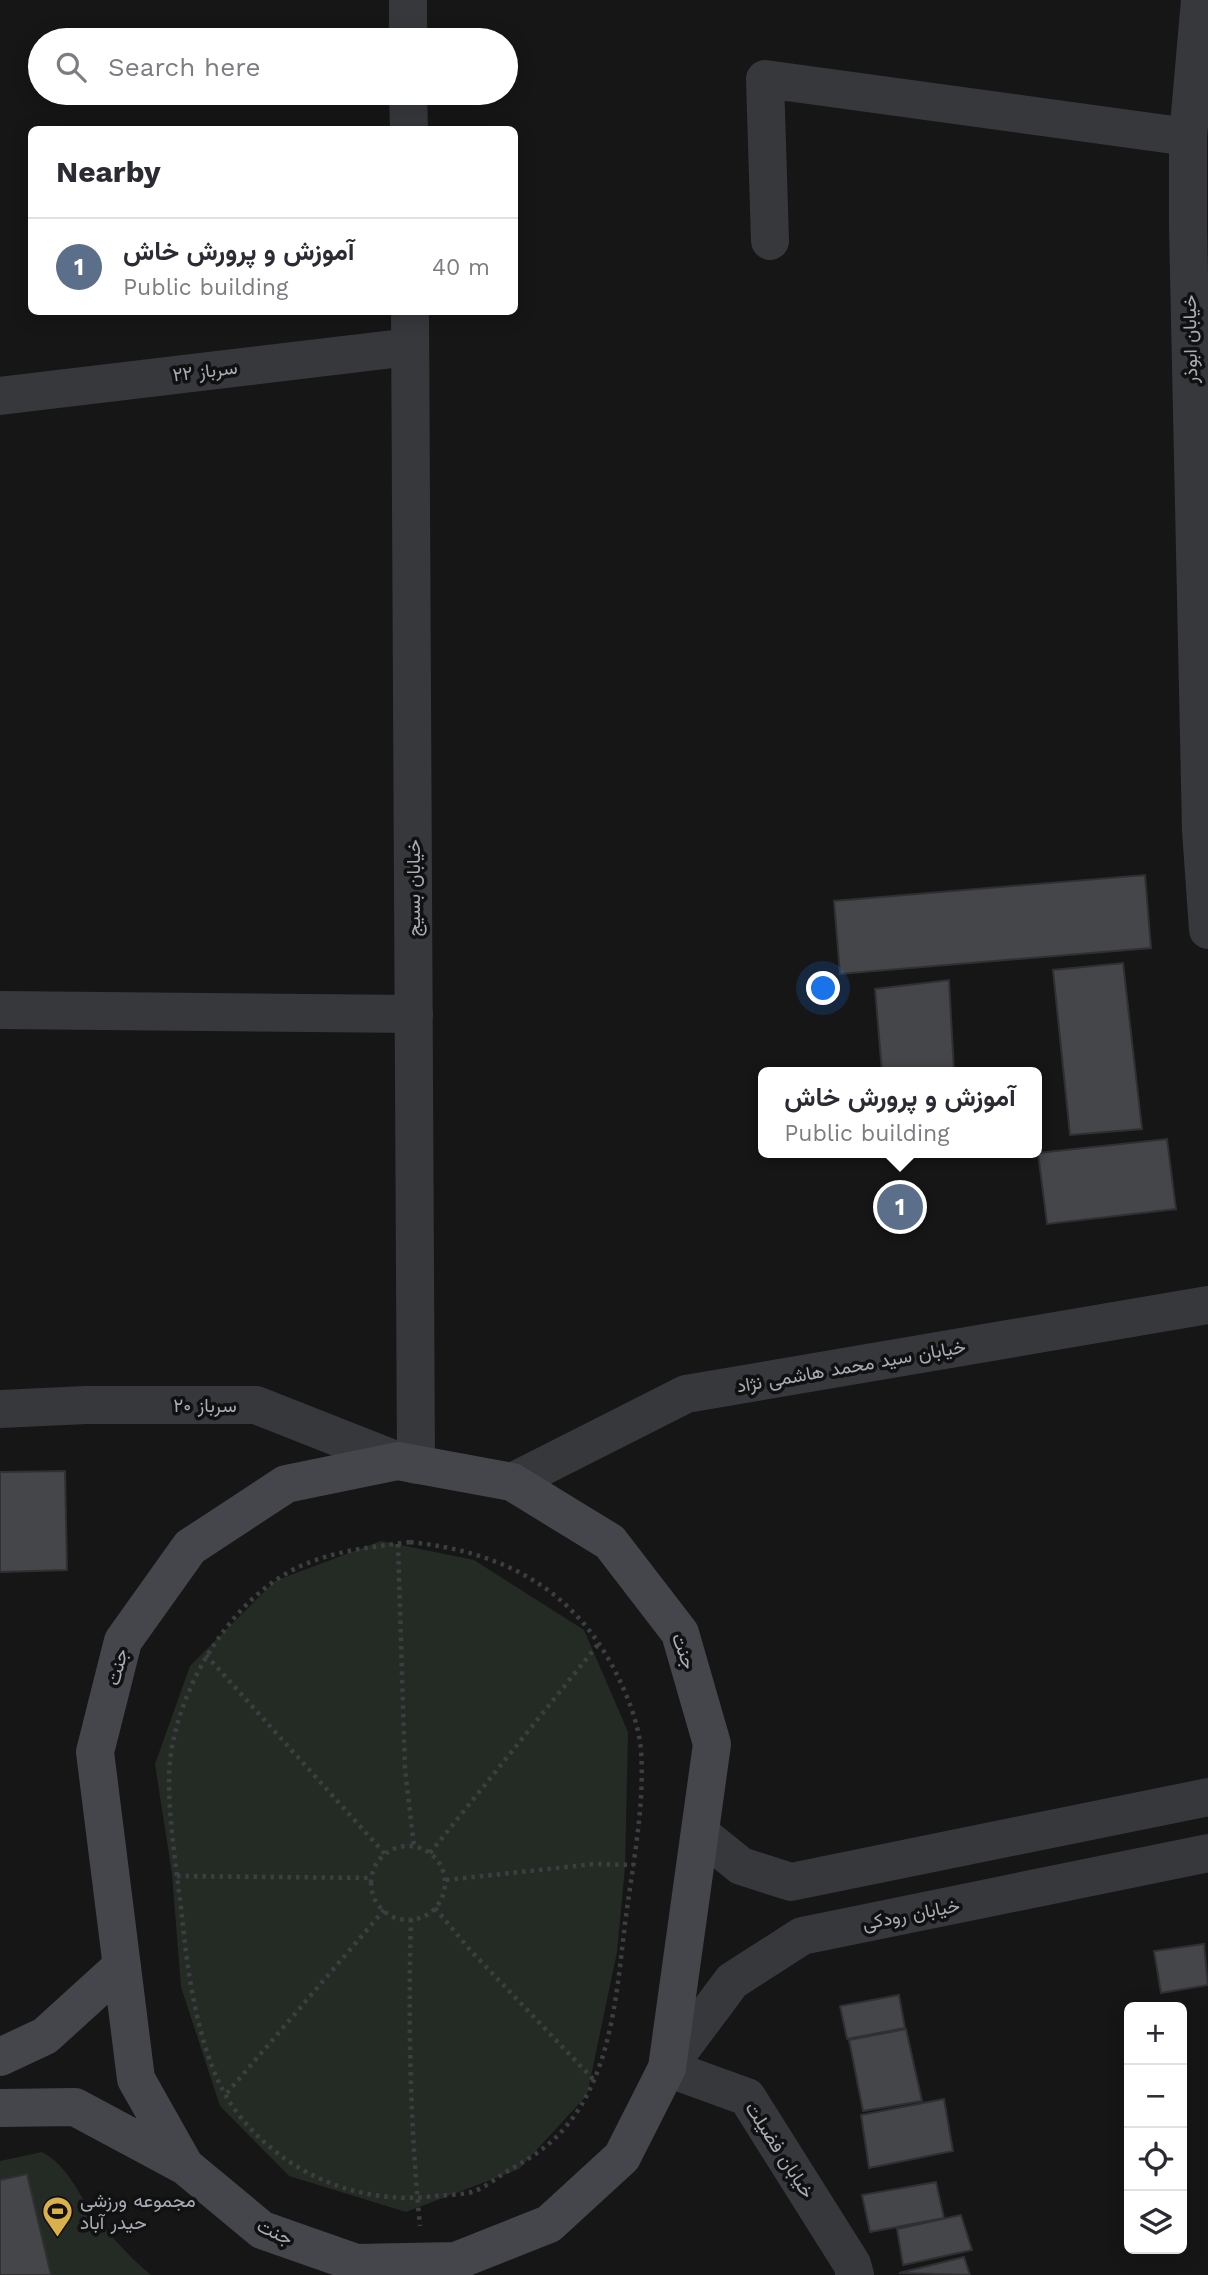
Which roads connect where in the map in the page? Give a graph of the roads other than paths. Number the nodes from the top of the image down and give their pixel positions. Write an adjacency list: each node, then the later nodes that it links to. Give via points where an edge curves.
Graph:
1 (408, 0): 3 (street)
2 (1200, 0): 6 (street, خیابان ابوذر)
3 (408, 28)
4 (408, 105): 5 (street)
5 (409, 126)
6 (1188, 138): 7 (street, via 765,79); 10 (street, خیابان ابوذر, via 1201,830)
7 (770, 241)
8 (410, 329): 9 (street, سرباز ۲۲); 12 (street, خیابان بسیج)
9 (0, 396)
10 (1208, 930)
11 (0, 1010): 12 (street)
12 (414, 1014): 15 (street, خیابان بسیج)
13 (1208, 1306): 16 (street, خیابان سید محمد هاشمی نژاد, via 686,1394)
14 (0, 1409): 15 (street, سرباز ۲۰, via 256,1405)
15 (407, 1463): 16 (main road, جنت); 20 (main road, جنت, via 286,1485 190,1547 123,1640 95,1752)
16 (512, 1482): 18 (main road, جنت, via 610,1542 680,1633 712,1744)
17 (1208, 1797): 18 (street, via 791,1882 741,1866)
18 (700, 1833): 22 (main road, جنت)
19 (1208, 1853): 22 (street, خیابان رودکی, via 802,1936 732,1981)
20 (122, 1966): 21 (main road, via 46,2036); 24 (main road, جنت, via 136,2079)
21 (0, 2057)
22 (667, 2068): 25 (main road, جنت, via 622,2157 549,2224 456,2261); 26 (street, خیابان فضیلت, via 747,2097)
23 (0, 2108): 24 (main road, via 75,2107)
24 (184, 2166): 25 (main road, جنت, via 262,2230 356,2263)
25 (425, 2268)
26 (855, 2275)

